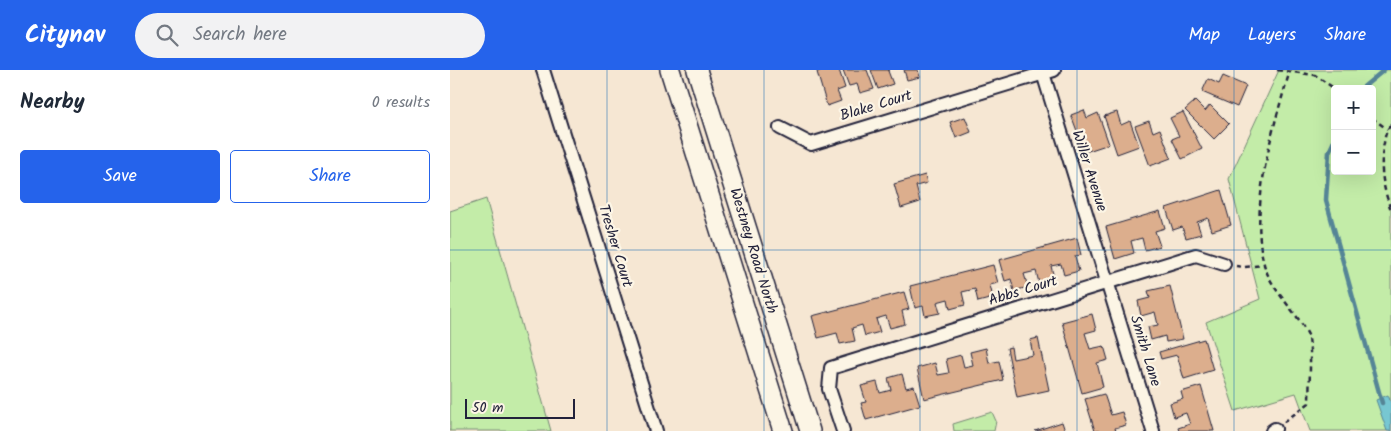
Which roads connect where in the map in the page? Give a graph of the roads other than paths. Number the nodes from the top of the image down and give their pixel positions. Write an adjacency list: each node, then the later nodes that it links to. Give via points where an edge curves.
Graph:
1 (542, 70): 9 (street, Tresher Court)
2 (670, 70): 10 (main road, Westney Road North)
3 (697, 70): 11 (main road, Westney Road North)
4 (1054, 70): 5 (street, Blake Court)
5 (1042, 72): 6 (street, Blake Court, via 810,144); 8 (street, Willer Avenue)
6 (780, 128)
7 (1224, 264): 8 (street, Abbs Court, via 1196,255)
8 (1106, 282): 12 (street, Abbs Court, via 831,368 829,389); 13 (street, Smith Lane)
9 (656, 431)
10 (783, 431)
11 (810, 431)
12 (843, 431)
13 (1153, 431)

